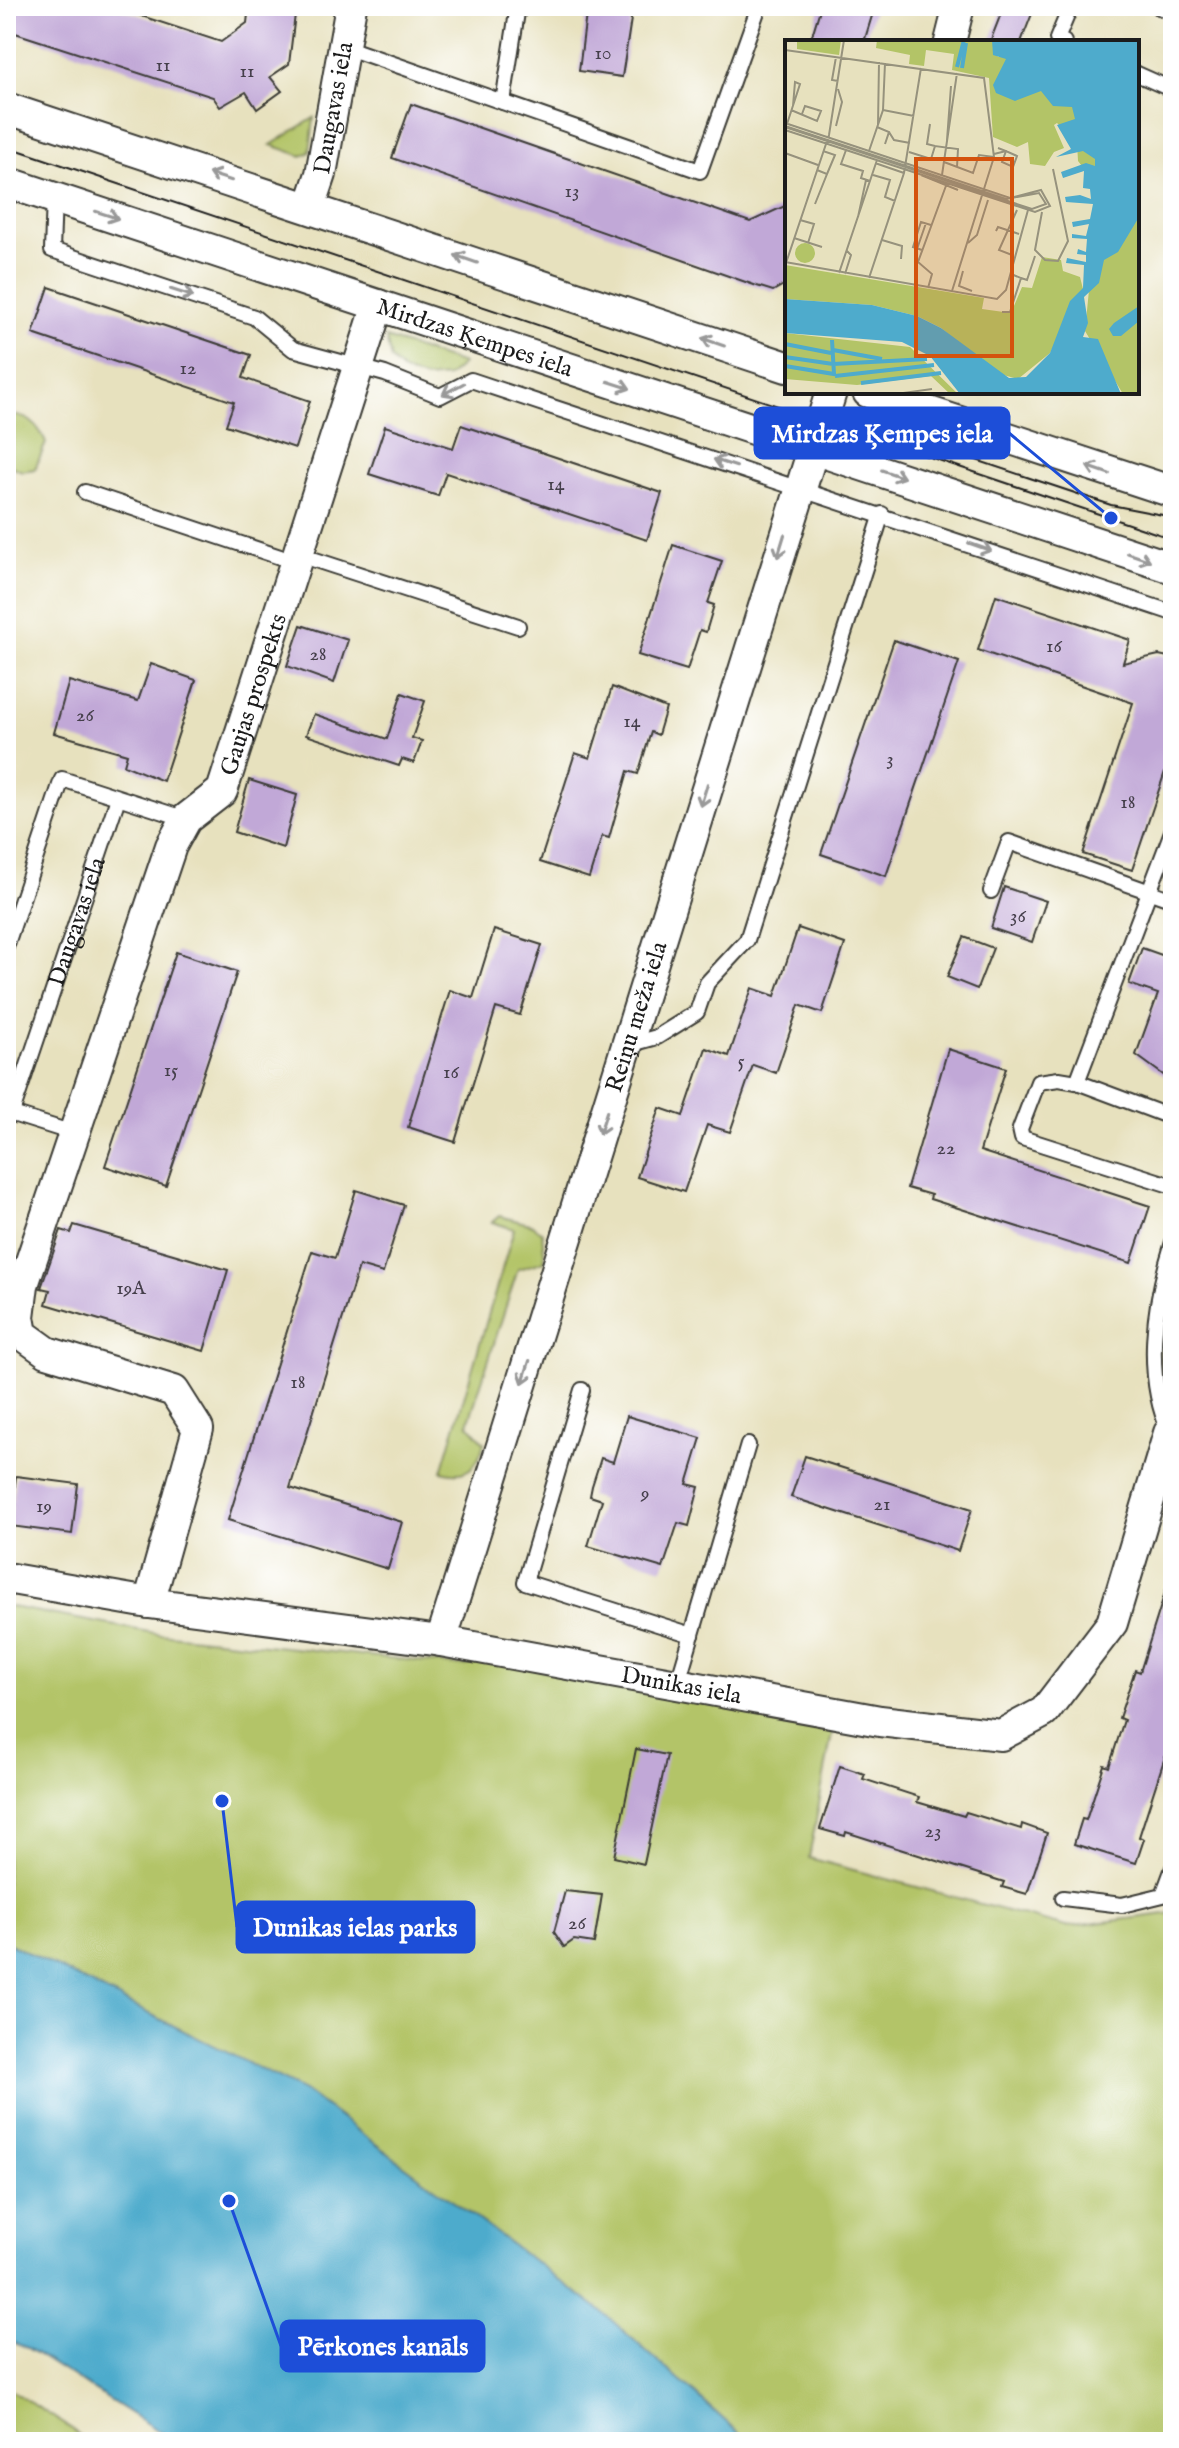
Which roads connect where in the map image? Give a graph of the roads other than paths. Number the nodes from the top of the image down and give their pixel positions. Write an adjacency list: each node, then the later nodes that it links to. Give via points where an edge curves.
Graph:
1 (351, 6): 10 (street, Daugavas iela)
2 (518, 6): 13 (lane)
3 (759, 6): 13 (lane, via 700,171)
4 (959, 6): 8 (street)
5 (1071, 6): 9 (lane)
6 (1157, 6): 7 (lane)
7 (1173, 13)
8 (950, 40)
9 (1059, 40)
10 (345, 47): 13 (lane); 17 (street, Daugavas iela)
11 (1139, 75): 12 (lane)
12 (1173, 90)
13 (503, 102)
14 (6, 108): 17 (street, one-way to 14)
15 (6, 182): 16 (street, Mirdzas Ķempes iela)
16 (54, 198): 18 (street, Mirdzas Ķempes iela, one-way to 18); 19 (lane, one-way to 19, via 52,250 254,317 293,349)
17 (310, 207): 20 (street, one-way to 17)
18 (378, 305): 19 (street, Gaujas prospekts); 23 (street, Mirdzas Ķempes iela, one-way to 23)
19 (356, 366): 24 (lane, one-way to 19, via 471,380 440,396); 28 (street, Gaujas prospekts)
20 (785, 366)
21 (830, 394): 23 (street, Reiņu meža iela)
22 (874, 394): 26 (street, one-way to 22)
23 (812, 447): 24 (street, Reiņu meža iela); 29 (street, Mirdzas Ķempes iela, one-way to 29)
24 (799, 488): 27 (lane); 39 (street, Reiņu meža iela, one-way to 39)
25 (85, 492): 28 (lane)
26 (1173, 492)
27 (882, 514): 30 (lane, one-way to 30); 39 (lane, via 747,940 707,983 697,1012 657,1037)
28 (296, 558): 31 (lane); 33 (street, Gaujas prospekts, via 222,791)
29 (1173, 568)
30 (1173, 613)
31 (518, 626)
32 (118, 798): 33 (lane); 38 (lane, via 62,779); 41 (lane, Daugavas iela)
33 (186, 819): 43 (street, via 171,846)
34 (1173, 829): 36 (lane)
35 (991, 891): 36 (lane, via 1009,842)
36 (1149, 892): 37 (lane); 40 (lane)
37 (1173, 900)
38 (6, 947)
39 (628, 1045): 52 (street, Reiņu meža iela, one-way to 52)
40 (1077, 1082): 42 (lane); 44 (lane, via 1038,1082 1020,1129 1022,1138)
41 (9, 1112): 43 (lane)
42 (1173, 1118)
43 (73, 1133): 50 (street, via 23,1285 19,1317 22,1334 47,1352 174,1391 198,1429)
44 (1173, 1186)
45 (1173, 1242): 47 (lane, via 1159,1298 1154,1350 1158,1398)
46 (582, 1390): 51 (lane, via 525,1582)
47 (1171, 1434): 53 (street, Dunikas iela, via 1112,1623 1044,1712 1001,1735 895,1724)
48 (748, 1445): 51 (lane)
49 (6, 1578): 50 (street, Dunikas iela)
50 (149, 1603): 52 (street, Dunikas iela)
51 (692, 1635): 53 (lane)
52 (441, 1641): 53 (street, Dunikas iela)
53 (677, 1686)
54 (1173, 1868): 55 (lane, via 1163,1895 1122,1905)
55 (1063, 1898)

